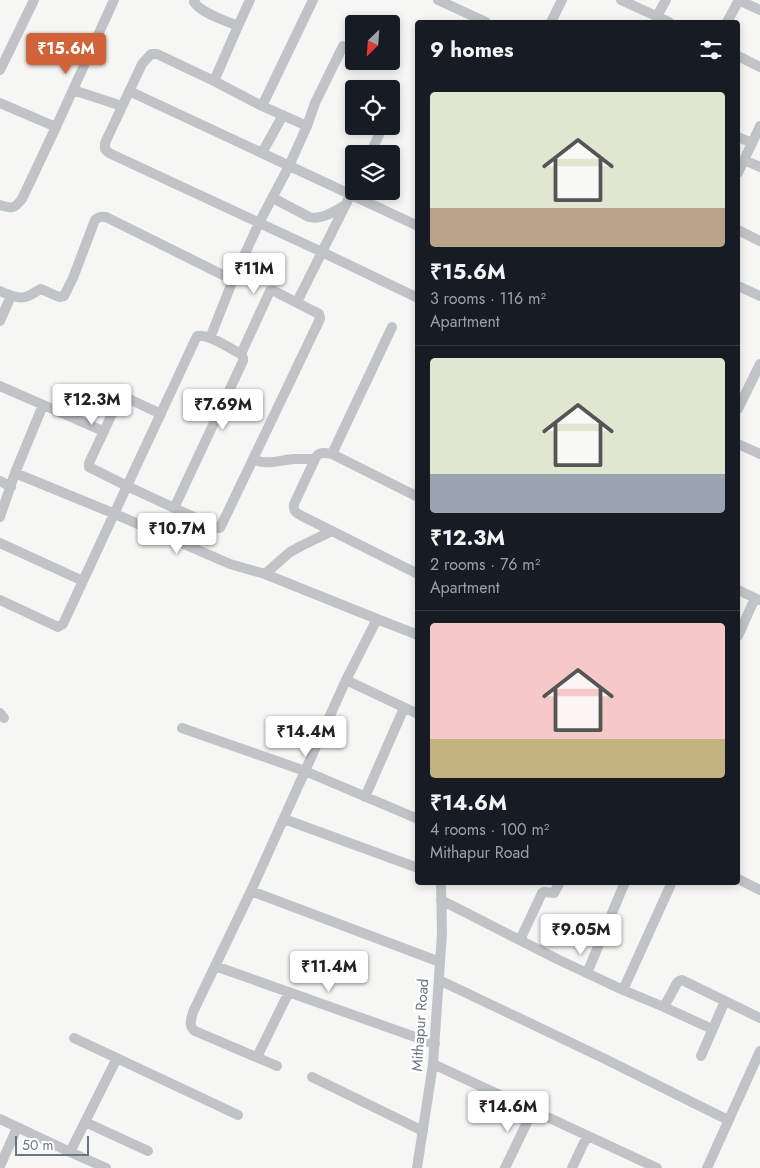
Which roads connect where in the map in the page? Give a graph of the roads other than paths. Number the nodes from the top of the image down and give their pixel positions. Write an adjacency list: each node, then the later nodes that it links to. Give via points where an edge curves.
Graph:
1 (34, 0): 21 (street)
2 (114, 0): 23 (street)
3 (195, 0): 17 (street, via 196,6)
4 (250, 0): 17 (street)
5 (313, 0): 27 (street)
6 (438, 0): 13 (street)
7 (562, 0): 14 (street)
8 (621, 0): 12 (street)
9 (666, 0): 12 (street)
10 (738, 0): 11 (street); 16 (street)
11 (760, 10)
12 (657, 16): 15 (street)
13 (482, 20)
14 (552, 20)
15 (665, 20)
16 (729, 20)
17 (238, 26): 22 (street)
18 (343, 46): 29 (street, via 315,102)
19 (740, 57): 20 (street)
20 (760, 66)
21 (0, 70)
22 (214, 81): 24 (street, via 151,54 142,64); 27 (street)
23 (73, 90): 26 (street); 31 (street)
24 (129, 91): 26 (street); 34 (street)
25 (0, 103): 31 (street)
26 (122, 106): 45 (street, via 104,143 106,151)
27 (262, 106): 28 (street)
28 (283, 116): 29 (street); 34 (street)
29 (307, 126): 36 (street)
30 (760, 126): 33 (street)
31 (56, 128): 43 (street, via 22,199 14,207)
32 (740, 138): 33 (street)
33 (752, 144): 35 (street)
34 (262, 153): 36 (street)
35 (744, 160): 37 (street); 38 (street)
36 (289, 166): 39 (street); 40 (street)
37 (760, 167)
38 (740, 169)
39 (345, 188)
40 (273, 198): 44 (street, via 313,218 324,217); 45 (street)
41 (347, 200): 44 (street)
42 (369, 200): 46 (street)
43 (0, 205)
44 (344, 206): 49 (street)
45 (259, 223): 49 (street); 50 (street)
46 (415, 224)
47 (740, 231): 48 (street)
48 (760, 241)
49 (322, 252): 55 (street); 56 (street)
50 (233, 280): 53 (street, via 99,216 64,296 41,289 25,297); 59 (street)
51 (740, 287): 54 (street)
52 (0, 291): 53 (street)
53 (11, 296): 57 (street)
54 (760, 296)
55 (415, 297)
56 (297, 302): 60 (street, via 270,291); 70 (street, via 319,314 320,318)
57 (0, 321)
58 (392, 327): 68 (street)
59 (210, 338): 60 (street); 65 (street, via 201,335 196,338)
60 (241, 354): 77 (street, via 243,360)
61 (760, 364): 63 (street)
62 (0, 386): 64 (street)
63 (740, 405)
64 (43, 406): 66 (street); 72 (street)
65 (161, 414): 66 (street, via 122,398); 74 (street)
66 (103, 431): 74 (street, via 89,467)
67 (740, 445): 69 (street)
68 (332, 454): 71 (street, via 319,454); 76 (street)
69 (760, 454)
70 (253, 458): 71 (street, via 259,462); 77 (street, via 220,528)
71 (314, 459): 80 (street, via 294,508 295,512)
72 (15, 473): 75 (street); 78 (street)
73 (0, 481): 75 (street)
74 (127, 486): 77 (street); 78 (street)
75 (11, 487): 79 (street)
76 (415, 496)
77 (174, 508)
78 (115, 514): 83 (street, via 230,564); 84 (street)
79 (0, 517)
80 (332, 531): 82 (street); 83 (street, via 290,552)
81 (0, 544): 84 (street)
82 (415, 572)
83 (264, 574): 88 (street)
84 (83, 581): 87 (street, via 60,627)
85 (740, 591): 86 (street)
86 (757, 599): 89 (street)
87 (0, 600)
88 (377, 619): 90 (street); 91 (street)
89 (740, 632)
90 (415, 633)
91 (346, 680): 92 (street); 95 (street)
92 (404, 708): 93 (street); 96 (street)
93 (415, 713)
94 (182, 728): 95 (street)
95 (305, 771): 96 (street); 97 (street)
96 (365, 797): 98 (street)
97 (284, 818): 99 (street); 106 (street)
98 (415, 818)
99 (415, 867)
100 (740, 880): 105 (street)
101 (441, 885): 107 (street, Mithapur Road)
102 (558, 885): 108 (street, via 554,893 542,893)
103 (624, 885): 111 (street)
104 (671, 885): 113 (street)
105 (760, 890)
106 (251, 891): 109 (street); 110 (street)
107 (441, 900): 108 (street); 109 (street, Mithapur Road)
108 (520, 940): 111 (street)
109 (440, 962): 112 (street, Mithapur Road)
110 (215, 966): 114 (street); 123 (street, via 193,1012 191,1027)
111 (587, 973): 113 (street)
112 (439, 980): 120 (street, Mithapur Road); 131 (street)
113 (623, 990): 116 (street)
114 (289, 992): 120 (street); 123 (street)
115 (725, 1001): 116 (street, via 680,980); 117 (street); 118 (street)
116 (664, 1007): 118 (street)
117 (760, 1018)
118 (712, 1030): 122 (street)
119 (74, 1038): 124 (street)
120 (434, 1044): 125 (street, Mithapur Road)
121 (760, 1051): 131 (street)
122 (701, 1056)
123 (257, 1057): 126 (street)
124 (117, 1058): 129 (street); 132 (street)
125 (433, 1064): 128 (street); 134 (street, Mithapur Road)
126 (277, 1066)
127 (312, 1077): 134 (street)
128 (533, 1110): 135 (street); 141 (street)
129 (238, 1115)
130 (0, 1120): 133 (street)
131 (728, 1120): 144 (street)
132 (85, 1122): 136 (street); 137 (street)
133 (17, 1128): 136 (street); 138 (street)
134 (423, 1131): 140 (street, Mithapur Road)
135 (587, 1136): 142 (street); 143 (street)
136 (70, 1152): 139 (street)
137 (148, 1152)
138 (0, 1166)
139 (106, 1168)
140 (417, 1168)
141 (505, 1168)
142 (572, 1168)
143 (657, 1168)
144 (708, 1168)

